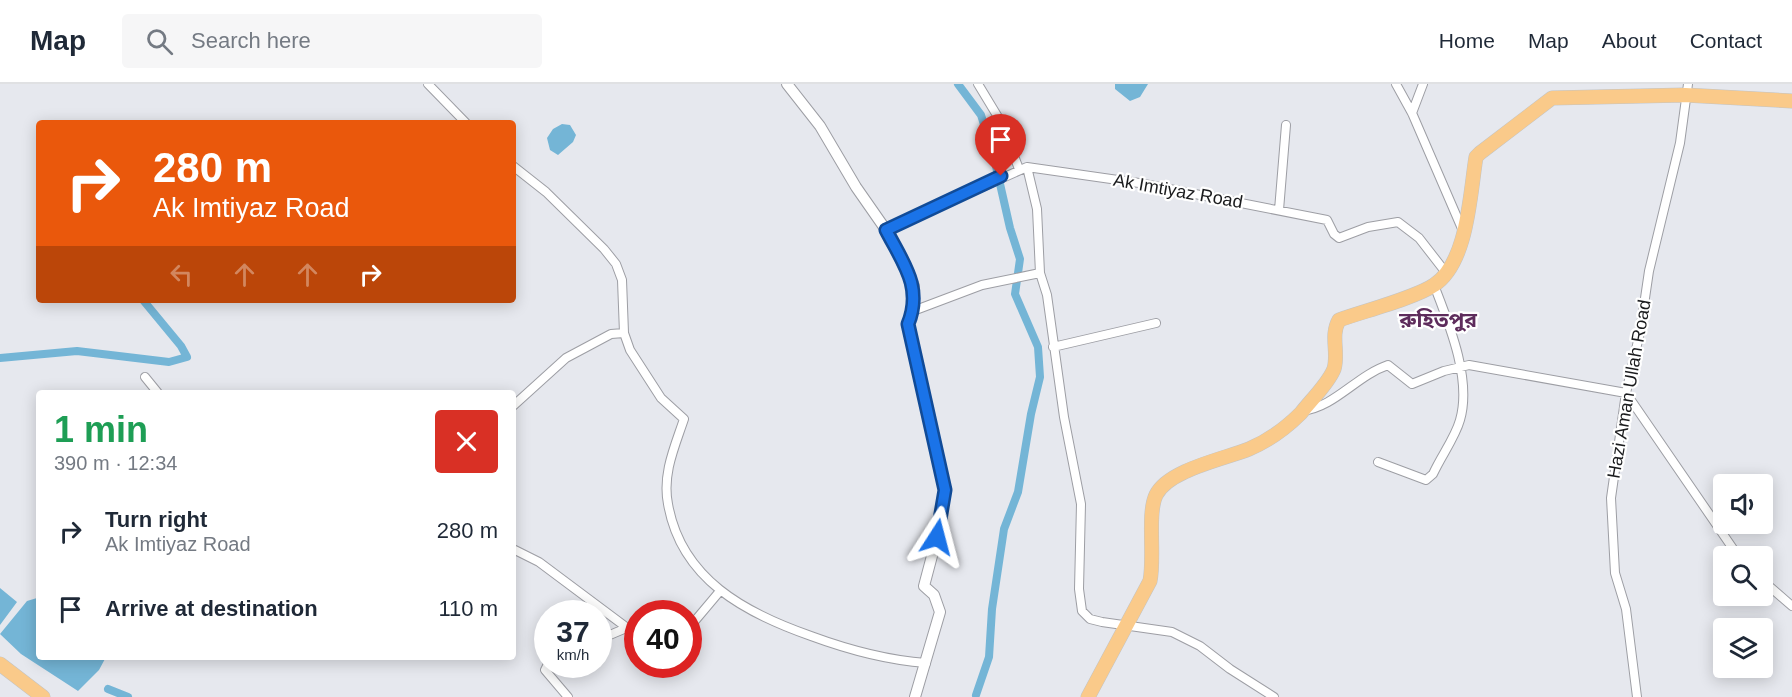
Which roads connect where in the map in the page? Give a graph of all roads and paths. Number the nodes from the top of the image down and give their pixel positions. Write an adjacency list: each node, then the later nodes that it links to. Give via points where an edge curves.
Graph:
1 (428, 84): 9 (street)
2 (787, 84): 14 (street, via 820,126)
3 (978, 84): 12 (street, via 1001,122)
4 (1396, 84): 8 (street)
5 (1423, 84): 8 (street)
6 (1686, 90): 7 (main road); 15 (main road, via 1546,101 1476,157); 26 (street, Hazi Aman Ullah Road, via 1680,143 1649,271)
7 (1792, 101)
8 (1412, 113): 15 (street)
9 (463, 120)
10 (1286, 125): 13 (street)
11 (516, 168): 21 (street, via 546,192 616,264 622,280)
12 (1020, 169): 13 (street, Ak Imtiyaz Road, via 1139,183); 14 (street); 16 (street, via 1037,209)
13 (1279, 210): 17 (street, Ak Imtiyaz Road, via 1327,220 1339,238 1368,227 1398,222 1419,238)
14 (886, 230): 19 (street, via 914,286)
15 (1463, 232): 17 (main road)
16 (1040, 273): 19 (street, via 1010,278); 22 (street)
17 (1447, 274): 18 (main road)
18 (1434, 285): 23 (street); 28 (main road, via 1340,320 1335,332 1334,367)
19 (913, 311): 39 (street, via 908,324 945,490 924,586 934,596 940,612)
20 (1156, 323): 22 (street)
21 (624, 333): 27 (street, via 611,334 566,358); 33 (street, via 650,383 684,419 667,478 667,503 676,535 690,560)
22 (1053, 347): 36 (street, via 1081,504 1082,611 1090,619)
23 (1459, 366): 26 (street, via 1469,364); 28 (street, via 1412,384 1388,365 1349,386 1323,407); 29 (street, via 1464,380 1460,422 1433,474 1426,480)
24 (145, 376): 25 (street)
25 (157, 390)
26 (1626, 393): 30 (street); 48 (street, Hazi Aman Ullah Road, via 1611,498 1615,573 1626,609)
27 (516, 403)
28 (1302, 412): 36 (main road, via 1279,433 1251,448 1182,473 1164,484 1153,506 1150,581)
29 (1378, 462)
30 (1731, 546)
31 (516, 551): 37 (street, via 558,576)
32 (1773, 590): 34 (street)
33 (720, 591): 35 (street); 39 (street, via 775,623 859,653)
34 (1792, 606)
35 (702, 612)
36 (1127, 626): 42 (street, via 1172,632 1200,646); 46 (main road)
37 (624, 628): 38 (street)
38 (612, 634)
39 (926, 663): 45 (street)
40 (0, 664): 43 (main road)
41 (550, 678): 44 (street)
42 (1266, 694): 47 (street)
43 (43, 697)
44 (568, 697)
45 (915, 697)
46 (1088, 697)
47 (1274, 697)
48 (1637, 697)

